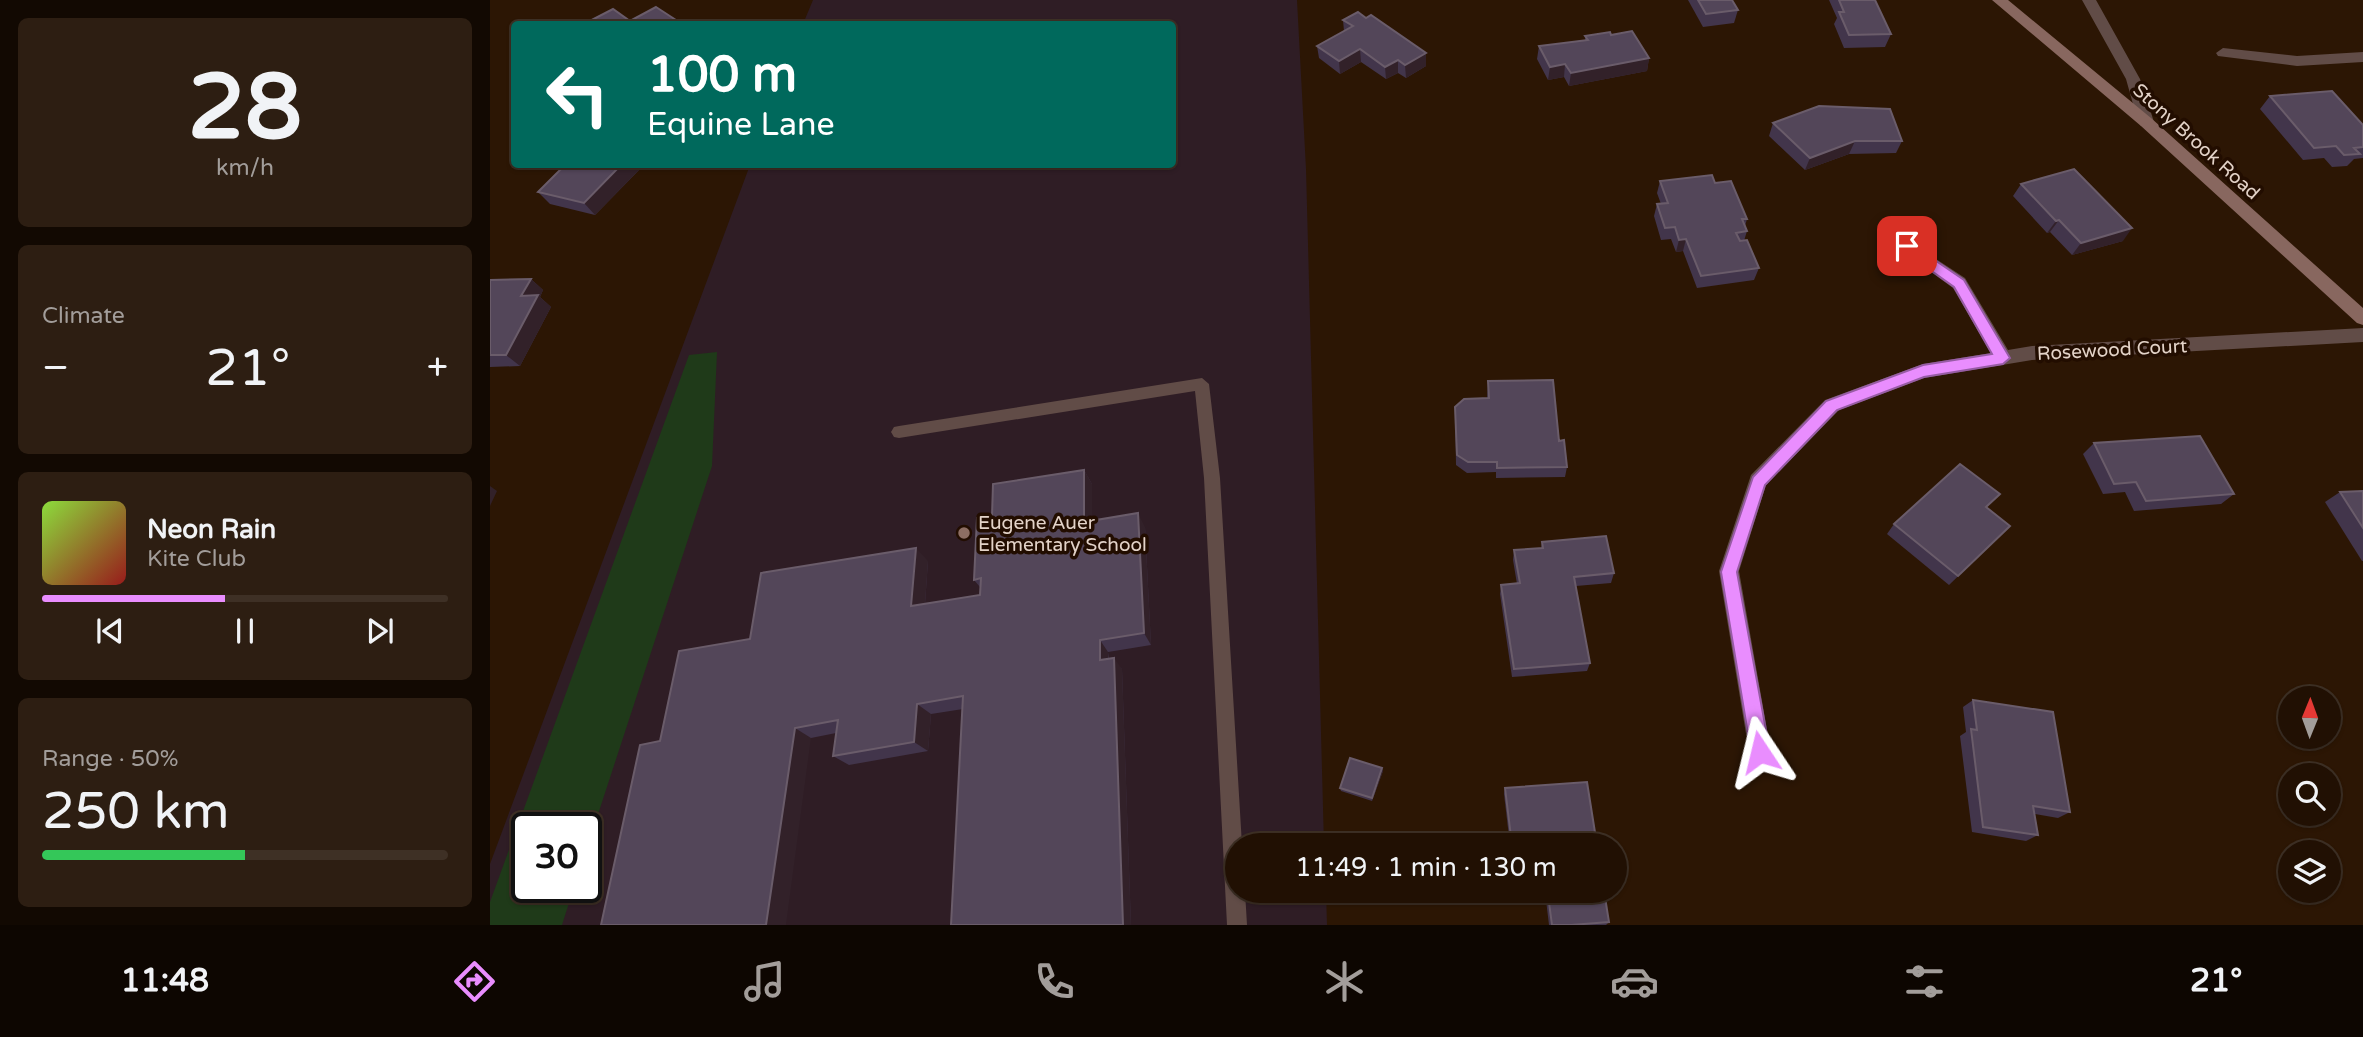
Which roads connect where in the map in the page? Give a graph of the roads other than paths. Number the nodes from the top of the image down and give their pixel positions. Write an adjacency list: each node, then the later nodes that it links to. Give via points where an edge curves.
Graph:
1 (1999, 0): 5 (main road, Stony Brook Road)
2 (2089, 0): 5 (street, via 2133,79)
3 (2223, 53): 4 (street, via 2297,61)
4 (2363, 57)
5 (2146, 122): 7 (main road, Stony Brook Road)
6 (1907, 246): 9 (street, via 1959,283)
7 (2363, 318)
8 (2363, 335): 9 (street, Rosewood Court)
9 (2003, 358): 11 (street, Rosewood Court, via 1923,371 1832,405 1758,481 1729,572)
10 (898, 432): 12 (lane, via 1202,384 1212,478)
11 (1760, 752)
12 (1237, 925)

